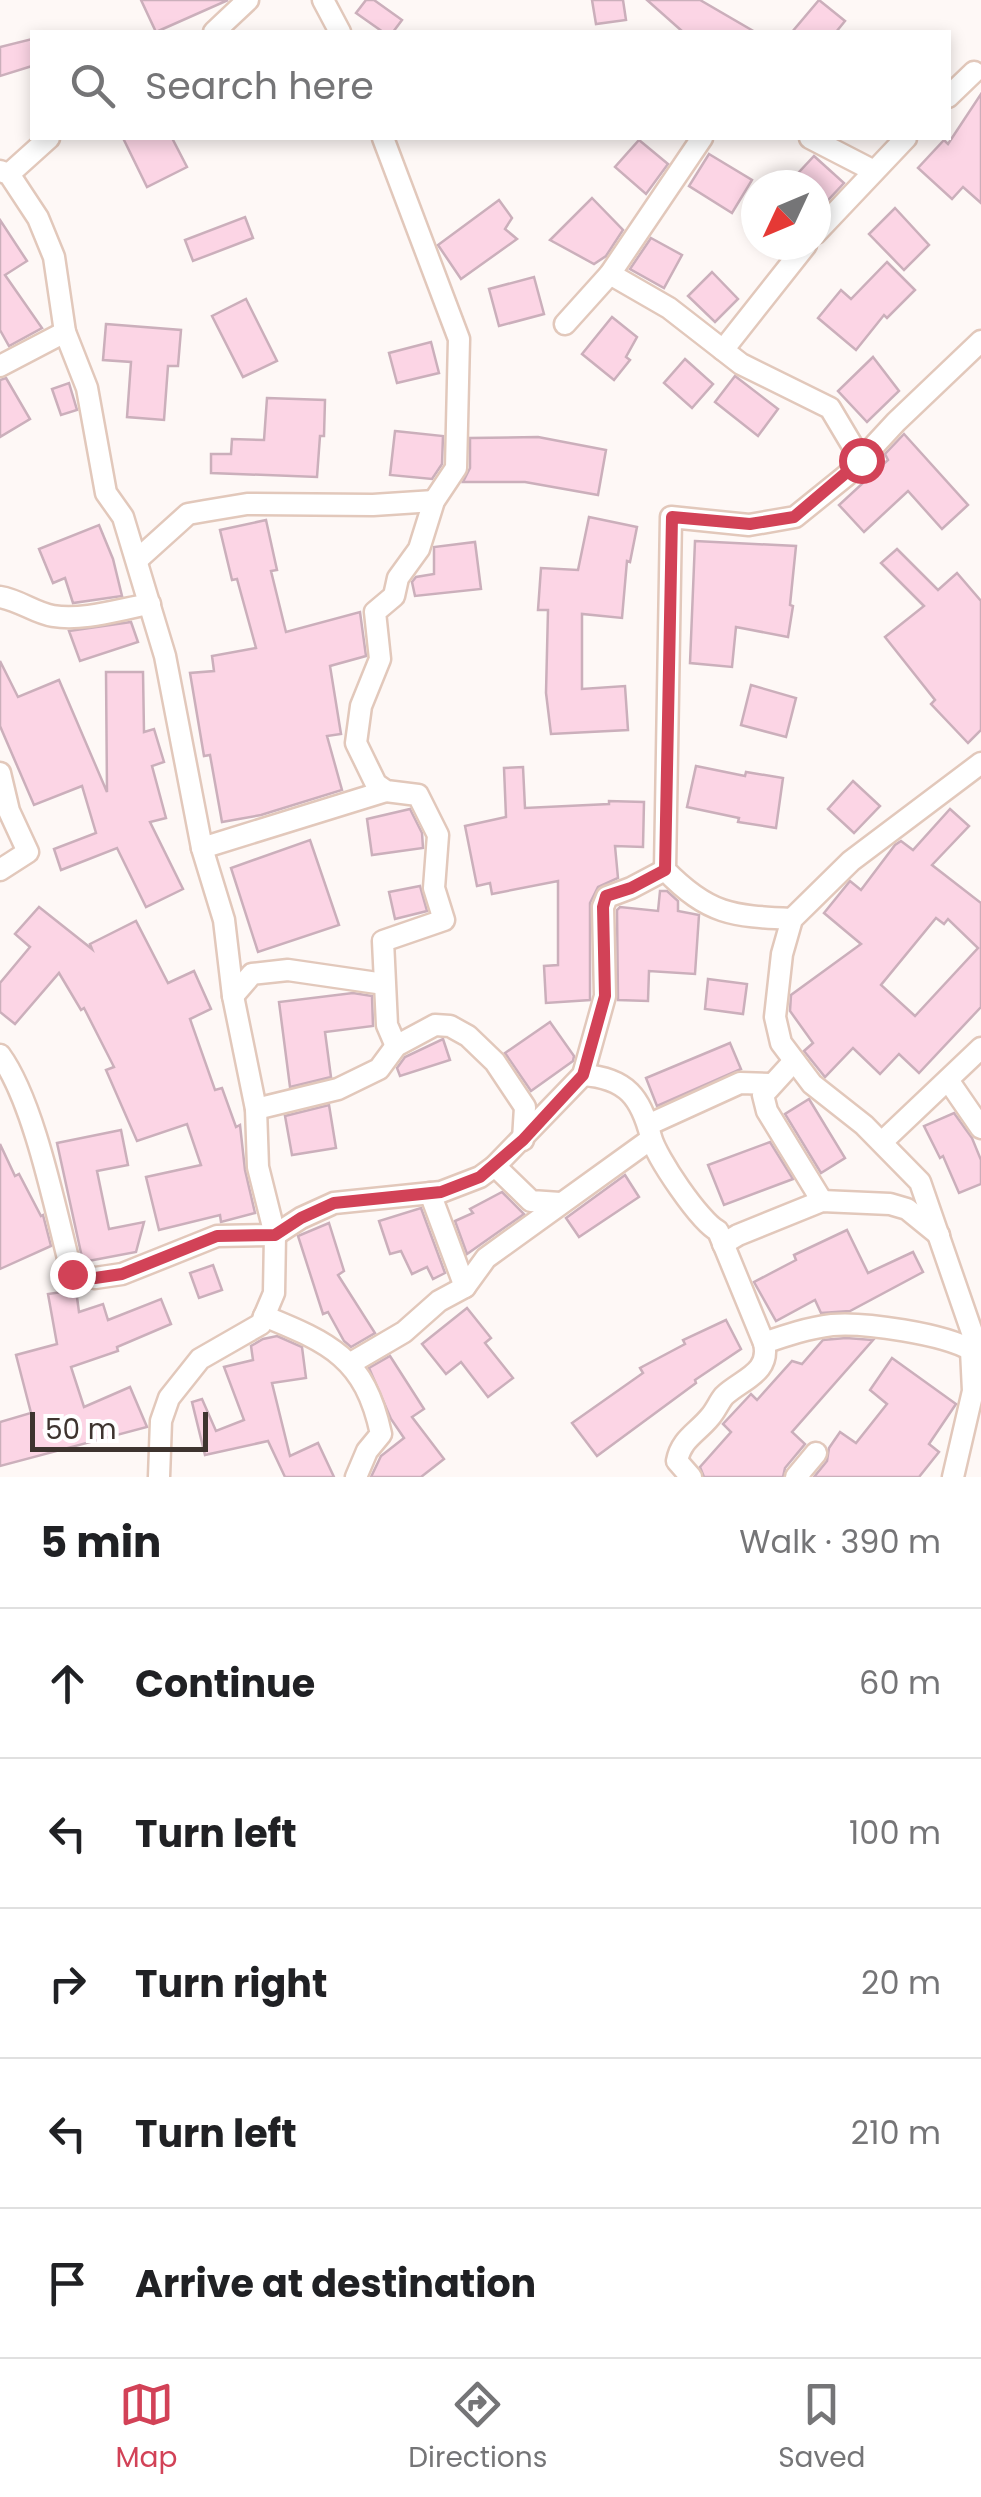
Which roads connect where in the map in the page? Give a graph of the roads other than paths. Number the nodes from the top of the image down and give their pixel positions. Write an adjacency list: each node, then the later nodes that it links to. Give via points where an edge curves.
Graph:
1 (248, 0): 3 (street)
2 (323, 0): 4 (street)
3 (216, 30)
4 (339, 30)
5 (974, 72): 6 (street)
6 (951, 94)
7 (46, 140): 13 (street)
8 (384, 140): 23 (street, via 459,339 456,468)
9 (701, 140): 16 (street)
10 (814, 140): 12 (street)
11 (904, 140): 12 (street)
12 (874, 171): 14 (street)
13 (4, 172): 18 (street, via 38,218 54,257)
14 (831, 217)
15 (794, 260): 20 (street)
16 (610, 274): 17 (street); 20 (street)
17 (565, 324)
18 (66, 332): 21 (street); 24 (street, via 87,388 106,493 123,517)
19 (981, 341): 22 (street)
20 (722, 350): 22 (street, via 830,408)
21 (0, 366)
22 (861, 460): 32 (street, via 794,517 750,524 672,517)
23 (434, 501): 24 (street, via 247,504 188,514); 29 (street, via 394,596 375,612 380,659 361,706 356,743 376,784)
24 (137, 560): 26 (street)
25 (0, 597): 26 (street, via 51,616)
26 (150, 604): 30 (street)
27 (981, 763): 33 (street, via 850,861)
28 (0, 773): 31 (street, via 28,852)
29 (386, 790): 30 (street); 34 (street, via 418,795 438,835 434,888 444,920 384,942)
30 (202, 848): 35 (street, via 224,920)
31 (0, 870)
32 (665, 870): 33 (street, via 684,890 732,916); 40 (street, via 606,896 605,996)
33 (792, 919): 39 (street, via 775,1017 780,1044)
34 (384, 984): 35 (street, via 288,970 252,974); 36 (street)
35 (233, 996): 43 (street)
36 (396, 1046): 43 (street, via 380,1069 338,1088); 46 (street, via 435,1025 468,1036 525,1107)
37 (981, 1048): 41 (street)
38 (0, 1056): 52 (street, via 36,1140 72,1274 122,1274 217,1236)
39 (794, 1061): 42 (street); 47 (street)
40 (583, 1075): 45 (street, via 630,1091); 46 (street)
41 (948, 1080): 44 (street); 47 (street)
42 (770, 1084): 45 (street, via 740,1083); 50 (street, via 763,1095 767,1111)
43 (256, 1109): 52 (street, via 258,1168)
44 (981, 1128)
45 (650, 1131): 51 (street); 54 (street, via 696,1213)
46 (523, 1140): 48 (street)
47 (882, 1142): 53 (street, via 920,1182)
48 (495, 1166): 49 (street); 51 (street, via 531,1201)
49 (430, 1193): 52 (street, via 334,1203); 55 (street)
50 (822, 1202): 53 (street, via 890,1204); 54 (street)
51 (560, 1203): 55 (street, via 486,1258)
52 (275, 1235): 56 (street, via 274,1293)
53 (940, 1236): 57 (street)
54 (723, 1244): 58 (street)
55 (465, 1286): 59 (street)
56 (264, 1316): 59 (street, via 319,1339); 61 (street, via 200,1359 169,1398 160,1421)
57 (976, 1342): 58 (street, via 838,1324); 65 (street)
58 (764, 1343): 63 (street, via 764,1364 724,1396 680,1446 678,1460)
59 (351, 1363): 62 (street, via 381,1434)
60 (816, 1453): 64 (street)
61 (158, 1477)
62 (356, 1477)
63 (691, 1477)
64 (796, 1477)
65 (954, 1477)

